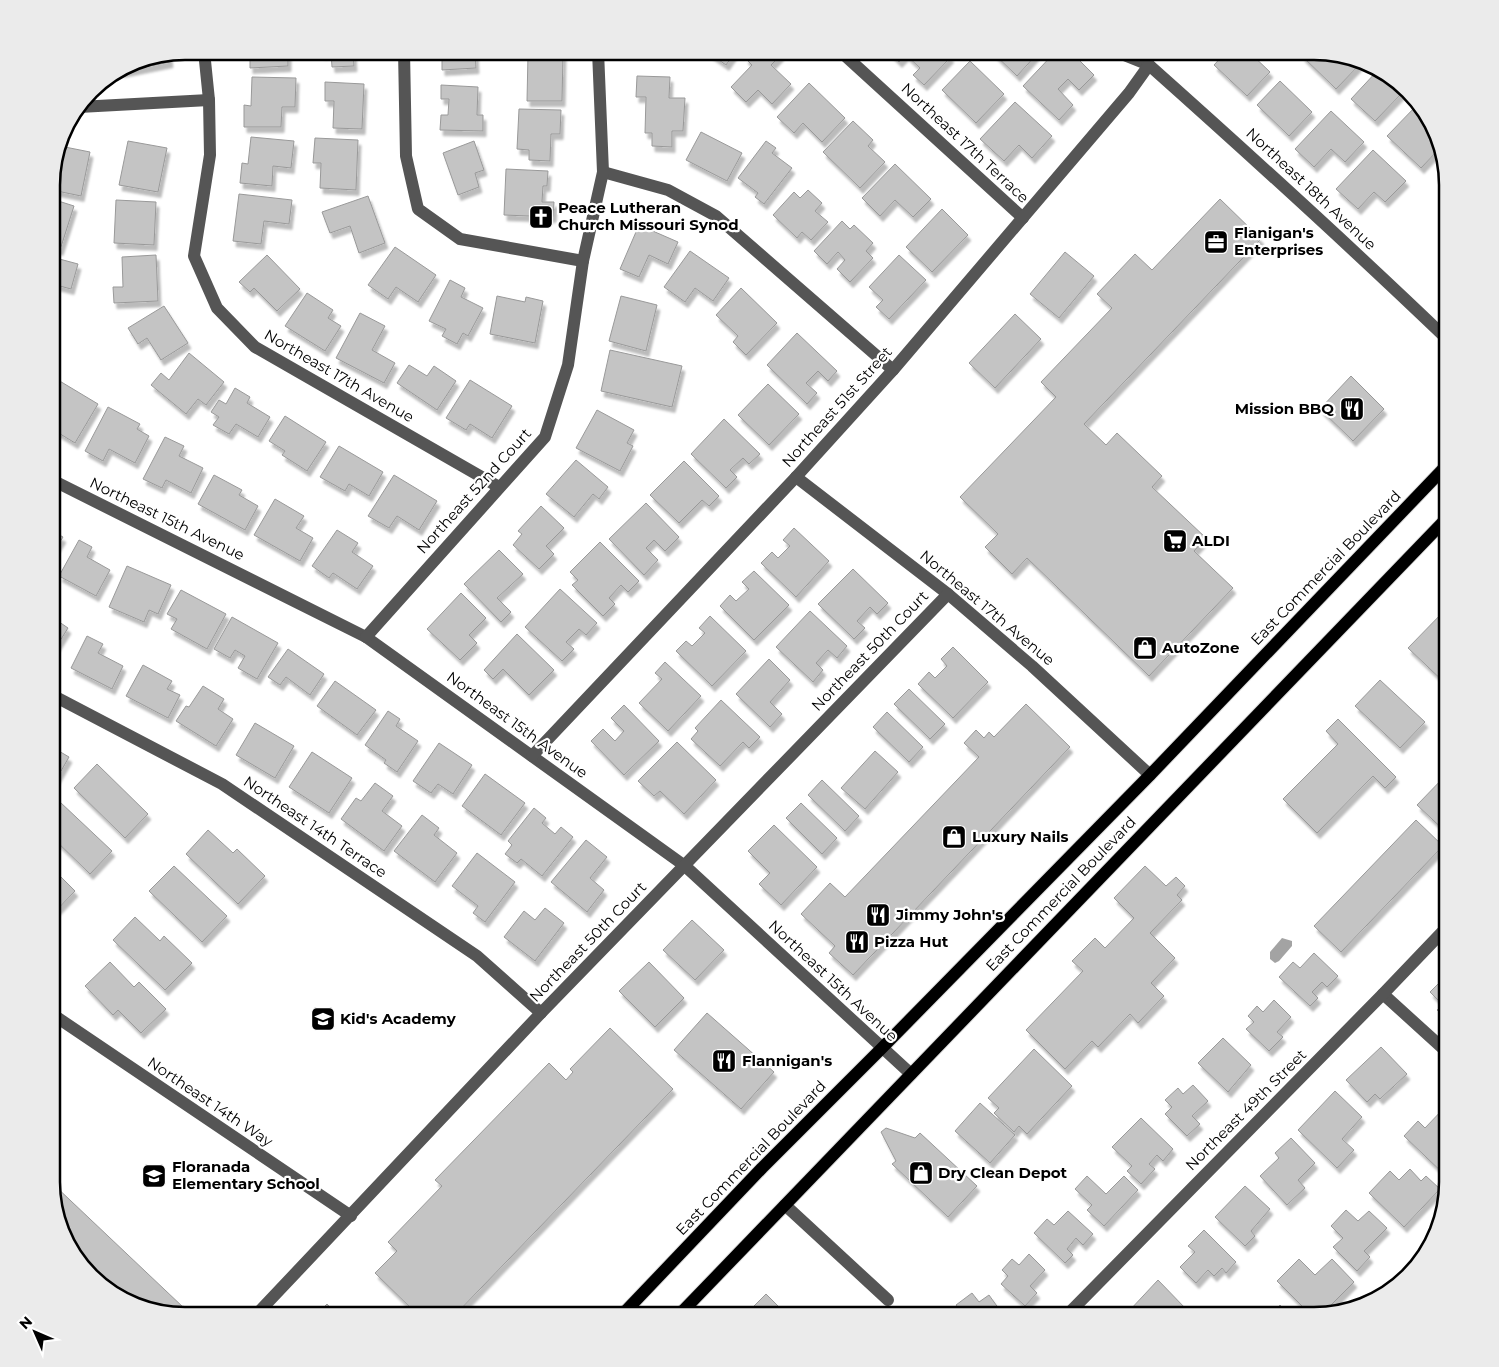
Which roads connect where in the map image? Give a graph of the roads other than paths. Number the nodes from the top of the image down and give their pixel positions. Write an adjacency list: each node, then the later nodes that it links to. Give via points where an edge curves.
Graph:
1 (205, 60): 8 (street, Northeast 17th Avenue)
2 (404, 60): 12 (street, via 406,156 418,209 460,239)
3 (598, 60): 10 (street, Northeast 52nd Court)
4 (850, 60): 11 (street, Northeast 17th Terrace)
5 (1136, 60): 7 (street, Northeast 18th Avenue)
6 (1146, 60): 7 (street, Northeast 18th Avenue)
7 (1149, 65): 11 (street, Northeast 51st Street); 13 (street, Northeast 18th Avenue)
8 (209, 100): 9 (street); 18 (street, Northeast 17th Avenue, via 210,155 194,256 217,308 254,348)
9 (88, 106)
10 (603, 172): 12 (street, Northeast 52nd Court); 14 (street, via 668,190 716,216)
11 (1023, 218): 14 (street, Northeast 51st Street)
12 (583, 261): 18 (street, Northeast 52nd Court, via 568,365 545,437)
13 (1439, 332)
14 (893, 370): 16 (street, Northeast 51st Street)
15 (1439, 473): 24 (main road, East Commercial Boulevard)
16 (796, 477): 20 (street, Northeast 17th Avenue); 23 (street, Northeast 51st Street)
17 (60, 484): 21 (street, Northeast 15th Avenue)
18 (499, 487): 21 (street, Northeast 52nd Court)
19 (1439, 526): 32 (main road, East Commercial Boulevard)
20 (948, 594): 24 (street, Northeast 17th Avenue); 25 (street, Northeast 50th Court)
21 (366, 636): 23 (street, Northeast 15th Avenue)
22 (60, 700): 28 (street, Northeast 14th Terrace, via 222,784 477,956)
23 (532, 756): 25 (street, Northeast 15th Avenue)
24 (1150, 775): 31 (main road, East Commercial Boulevard)
25 (685, 866): 28 (street, Northeast 50th Court); 31 (street, Northeast 15th Avenue)
26 (1439, 935): 27 (street, Northeast 49th Street)
27 (1383, 994): 30 (street); 39 (street, Northeast 49th Street)
28 (541, 1013): 34 (street, Northeast 50th Court)
29 (60, 1019): 34 (street, Northeast 14th Way)
30 (1439, 1045)
31 (882, 1048): 32 (street, Northeast 15th Avenue); 37 (main road, East Commercial Boulevard)
32 (911, 1074): 33 (main road, East Commercial Boulevard)
33 (785, 1205): 35 (street); 38 (main road, East Commercial Boulevard)
34 (351, 1216): 36 (street, Northeast 50th Court)
35 (888, 1300)
36 (264, 1307)
37 (630, 1307)
38 (687, 1307)
39 (1075, 1307)

